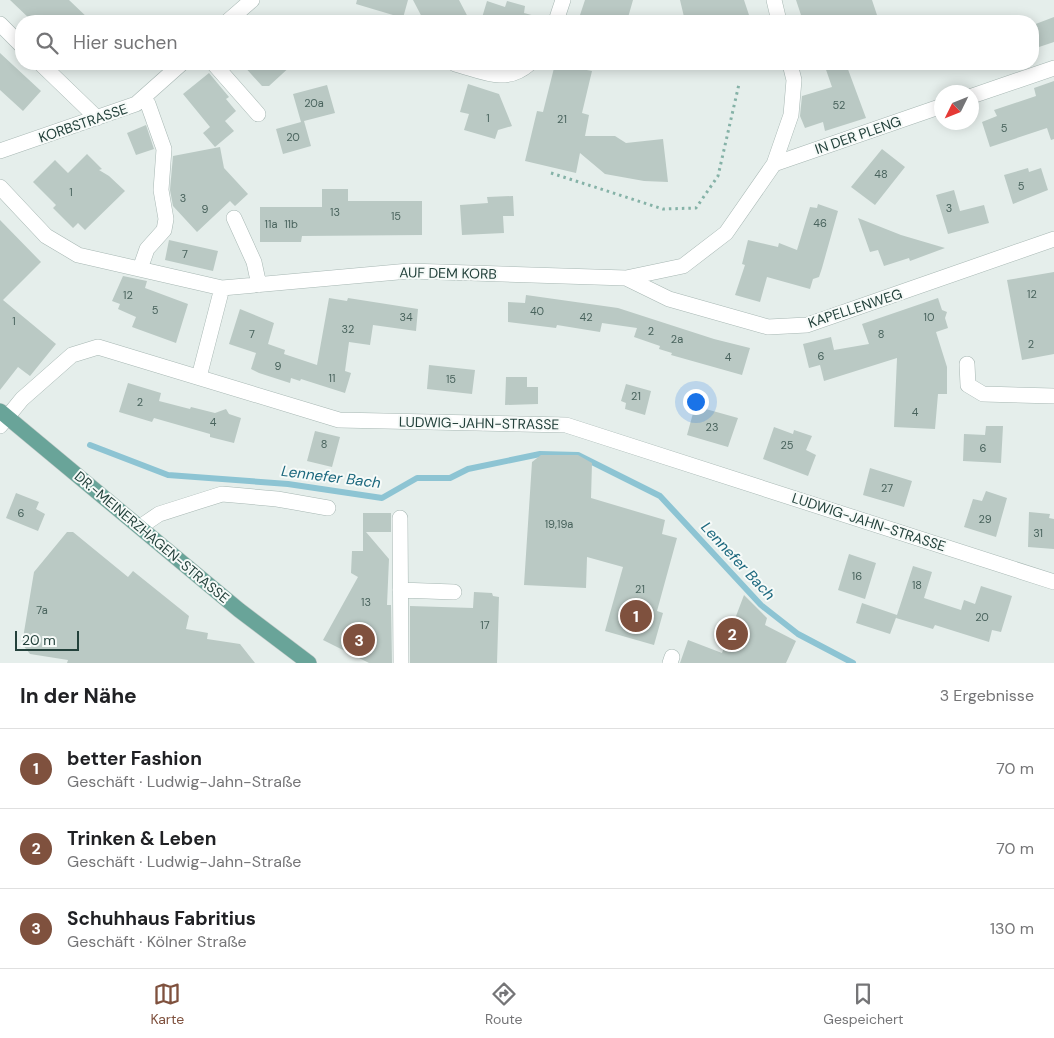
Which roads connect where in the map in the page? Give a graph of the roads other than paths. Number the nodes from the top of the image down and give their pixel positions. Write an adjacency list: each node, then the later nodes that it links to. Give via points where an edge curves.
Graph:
1 (252, 0): 4 (street)
2 (564, 0): 5 (street)
3 (774, 0): 6 (street)
4 (235, 15)
5 (558, 15)
6 (778, 15)
7 (0, 24): 8 (street)
8 (15, 39)
9 (1054, 68): 16 (street)
10 (47, 70): 20 (street)
11 (174, 70): 17 (street, KORBSTRASSE)
12 (219, 70): 19 (street)
13 (475, 70): 14 (street, via 500,77)
14 (522, 70)
15 (792, 70): 22 (street, AUF DEM KORB, via 794,80 791,115)
16 (979, 94)
17 (143, 98): 20 (street, KORBSTRASSE, via 136,104); 26 (street, via 164,149 161,190 166,219 164,230 147,249)
18 (934, 109): 22 (street, IN DER PLENG)
19 (258, 114)
20 (97, 118): 21 (street, KORBSTRASSE)
21 (0, 151)
22 (774, 164): 27 (street, AUF DEM KORB, via 726,233 684,266)
23 (0, 187): 26 (street, AUF DEM KORB, via 46,236 78,255)
24 (234, 218): 28 (street, via 254,262)
25 (1054, 239): 27 (street, KAPELLENWEG, via 807,325 768,327 669,299)
26 (140, 269): 29 (street, AUF DEM KORB)
27 (626, 278): 28 (street, AUF DEM KORB, via 409,271)
28 (259, 284): 29 (street, AUF DEM KORB)
29 (222, 288): 31 (street)
30 (967, 364): 32 (street, via 968,385 983,394)
31 (199, 376): 33 (street, LUDWIG-JAHN-STRASSE, via 98,347 72,355); 37 (street, LUDWIG-JAHN-STRASSE, via 339,420 566,425)
32 (1054, 396)
33 (2, 418): 36 (main road, DR.-MEINERZHAGEN-STRASSE)
34 (328, 508): 36 (street, via 222,494 159,514)
35 (400, 518): 38 (street)
36 (140, 527): 40 (main road, DR.-MEINERZHAGEN-STRASSE)
37 (1054, 582)
38 (400, 590): 39 (street); 41 (street)
39 (454, 592)
40 (305, 662)
41 (401, 663)

